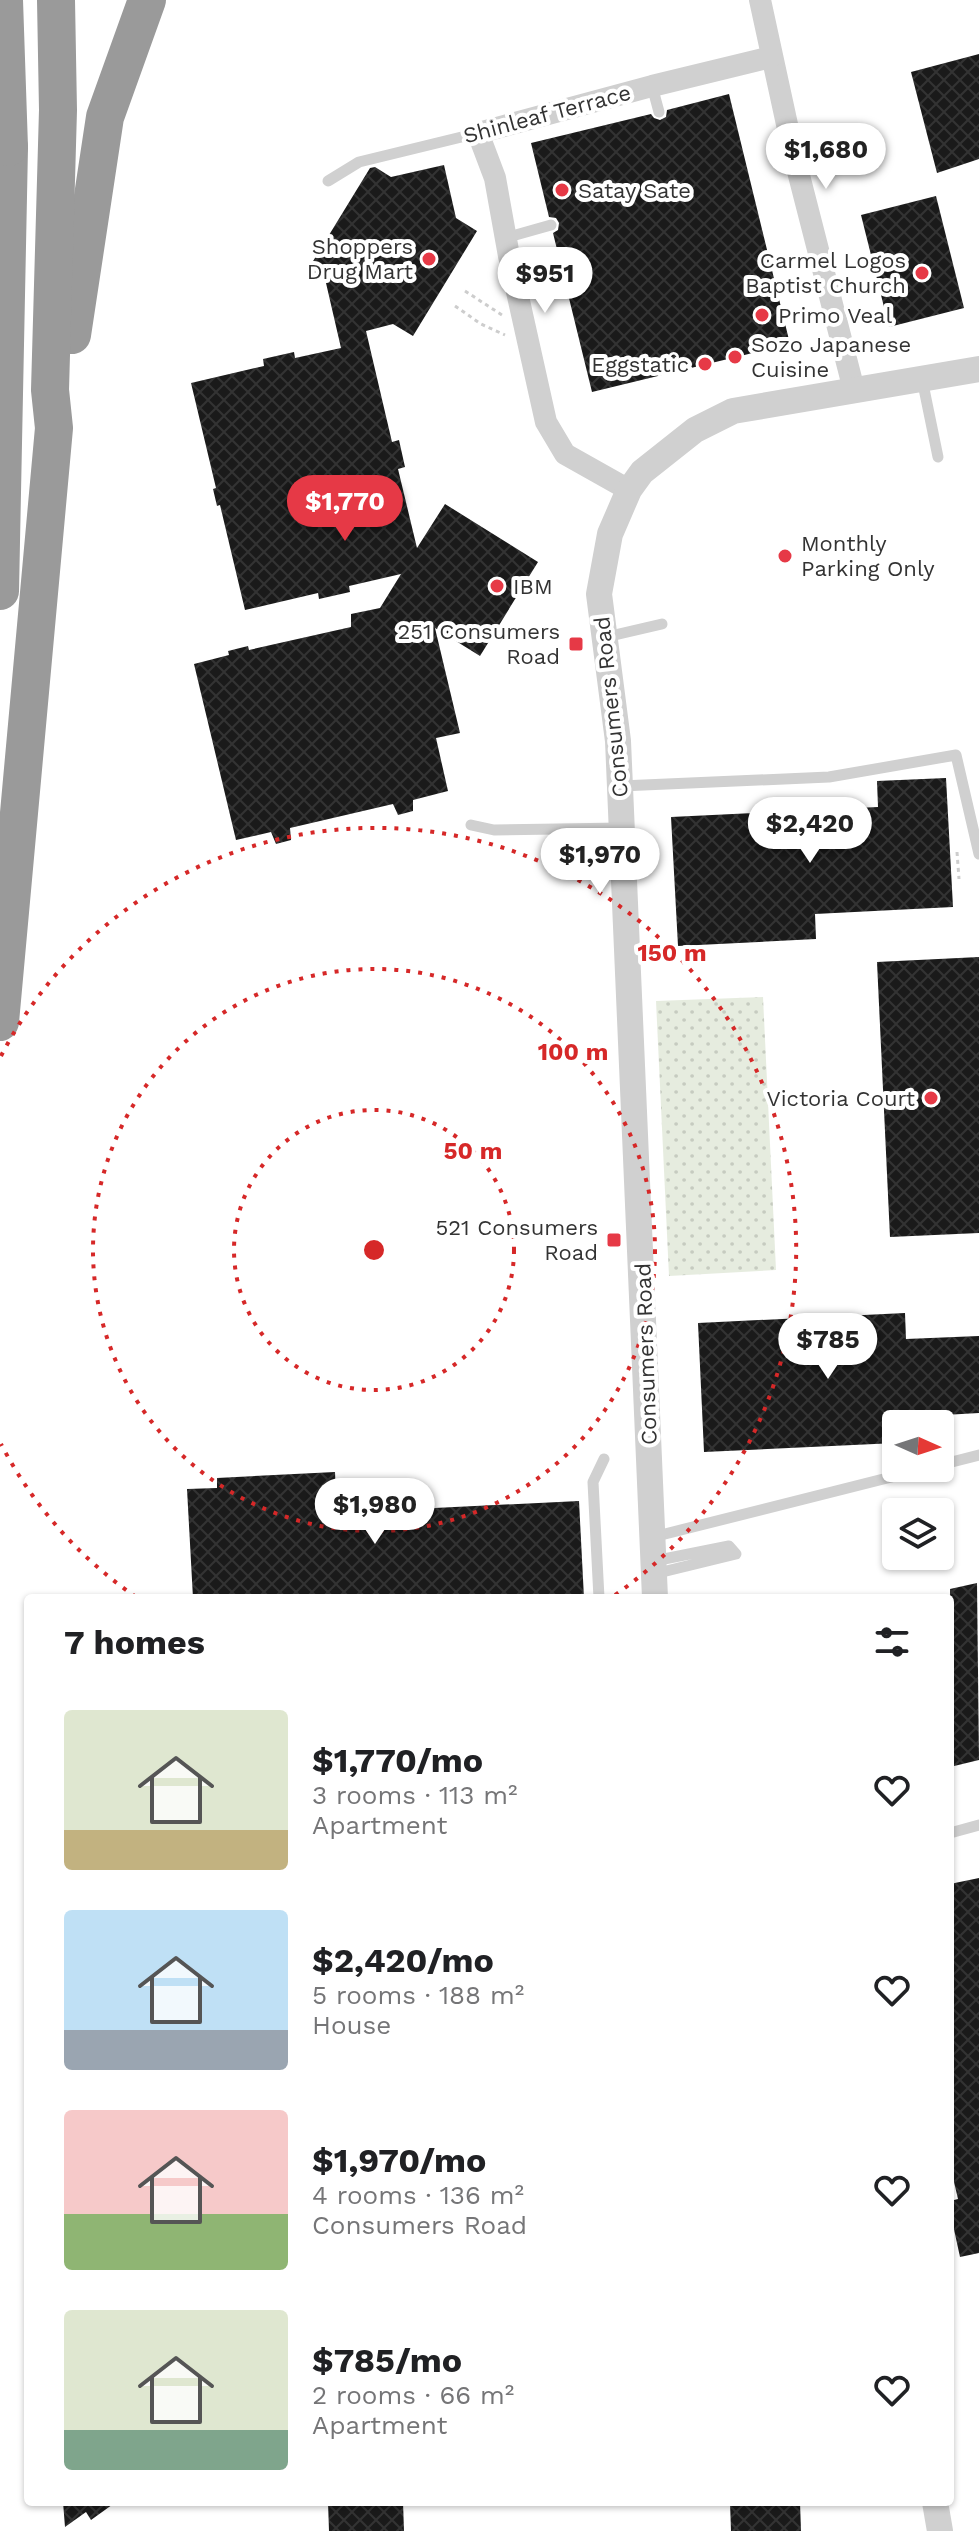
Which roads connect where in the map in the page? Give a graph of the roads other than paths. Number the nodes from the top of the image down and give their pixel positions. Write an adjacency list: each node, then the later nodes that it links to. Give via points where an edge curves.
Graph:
1 (4, 0): 20 (highway, bridge, via 9,147)
2 (15, 0): 6 (highway)
3 (56, 0): 17 (highway, via 50,390)
4 (147, 0): 17 (highway, via 105,117 66,398)
5 (760, 0): 7 (street)
6 (0, 33)
7 (771, 57): 8 (street, Shinleaf Terrace); 16 (street)
8 (652, 86): 9 (lane); 10 (street, Shinleaf Terrace)
9 (659, 112)
10 (478, 133): 11 (lane, Shinleaf Terrace, via 359,162); 13 (street, via 495,178)
11 (328, 181)
12 (551, 225): 13 (lane)
13 (505, 238): 19 (street, via 546,422 565,454)
14 (979, 369): 15 (street, Consumers Road)
15 (922, 379): 16 (street, Consumers Road); 18 (lane)
16 (854, 390): 19 (street, Consumers Road, via 733,411 665,452)
17 (54, 428): 27 (highway)
18 (938, 457)
19 (629, 490): 22 (street, Consumers Road, via 610,534 599,594)
20 (0, 591)
21 (662, 624): 22 (lane)
22 (605, 637): 23 (street, Consumers Road)
23 (620, 786): 25 (street, Consumers Road); 26 (lane, via 829,777 956,755)
24 (471, 825): 25 (lane, via 494,830)
25 (622, 828): 32 (street, Consumers Road)
26 (979, 854)
27 (0, 1022)
28 (979, 1455): 30 (lane)
29 (604, 1459): 33 (lane, via 593,1482)
30 (954, 1461)
31 (889, 1482): 32 (lane)
32 (654, 1568): 32 (lane, via 736,1554 729,1546)
33 (599, 1594)
34 (979, 1825): 35 (lane)
35 (954, 1832)
36 (936, 2506): 37 (street)
37 (940, 2531)

